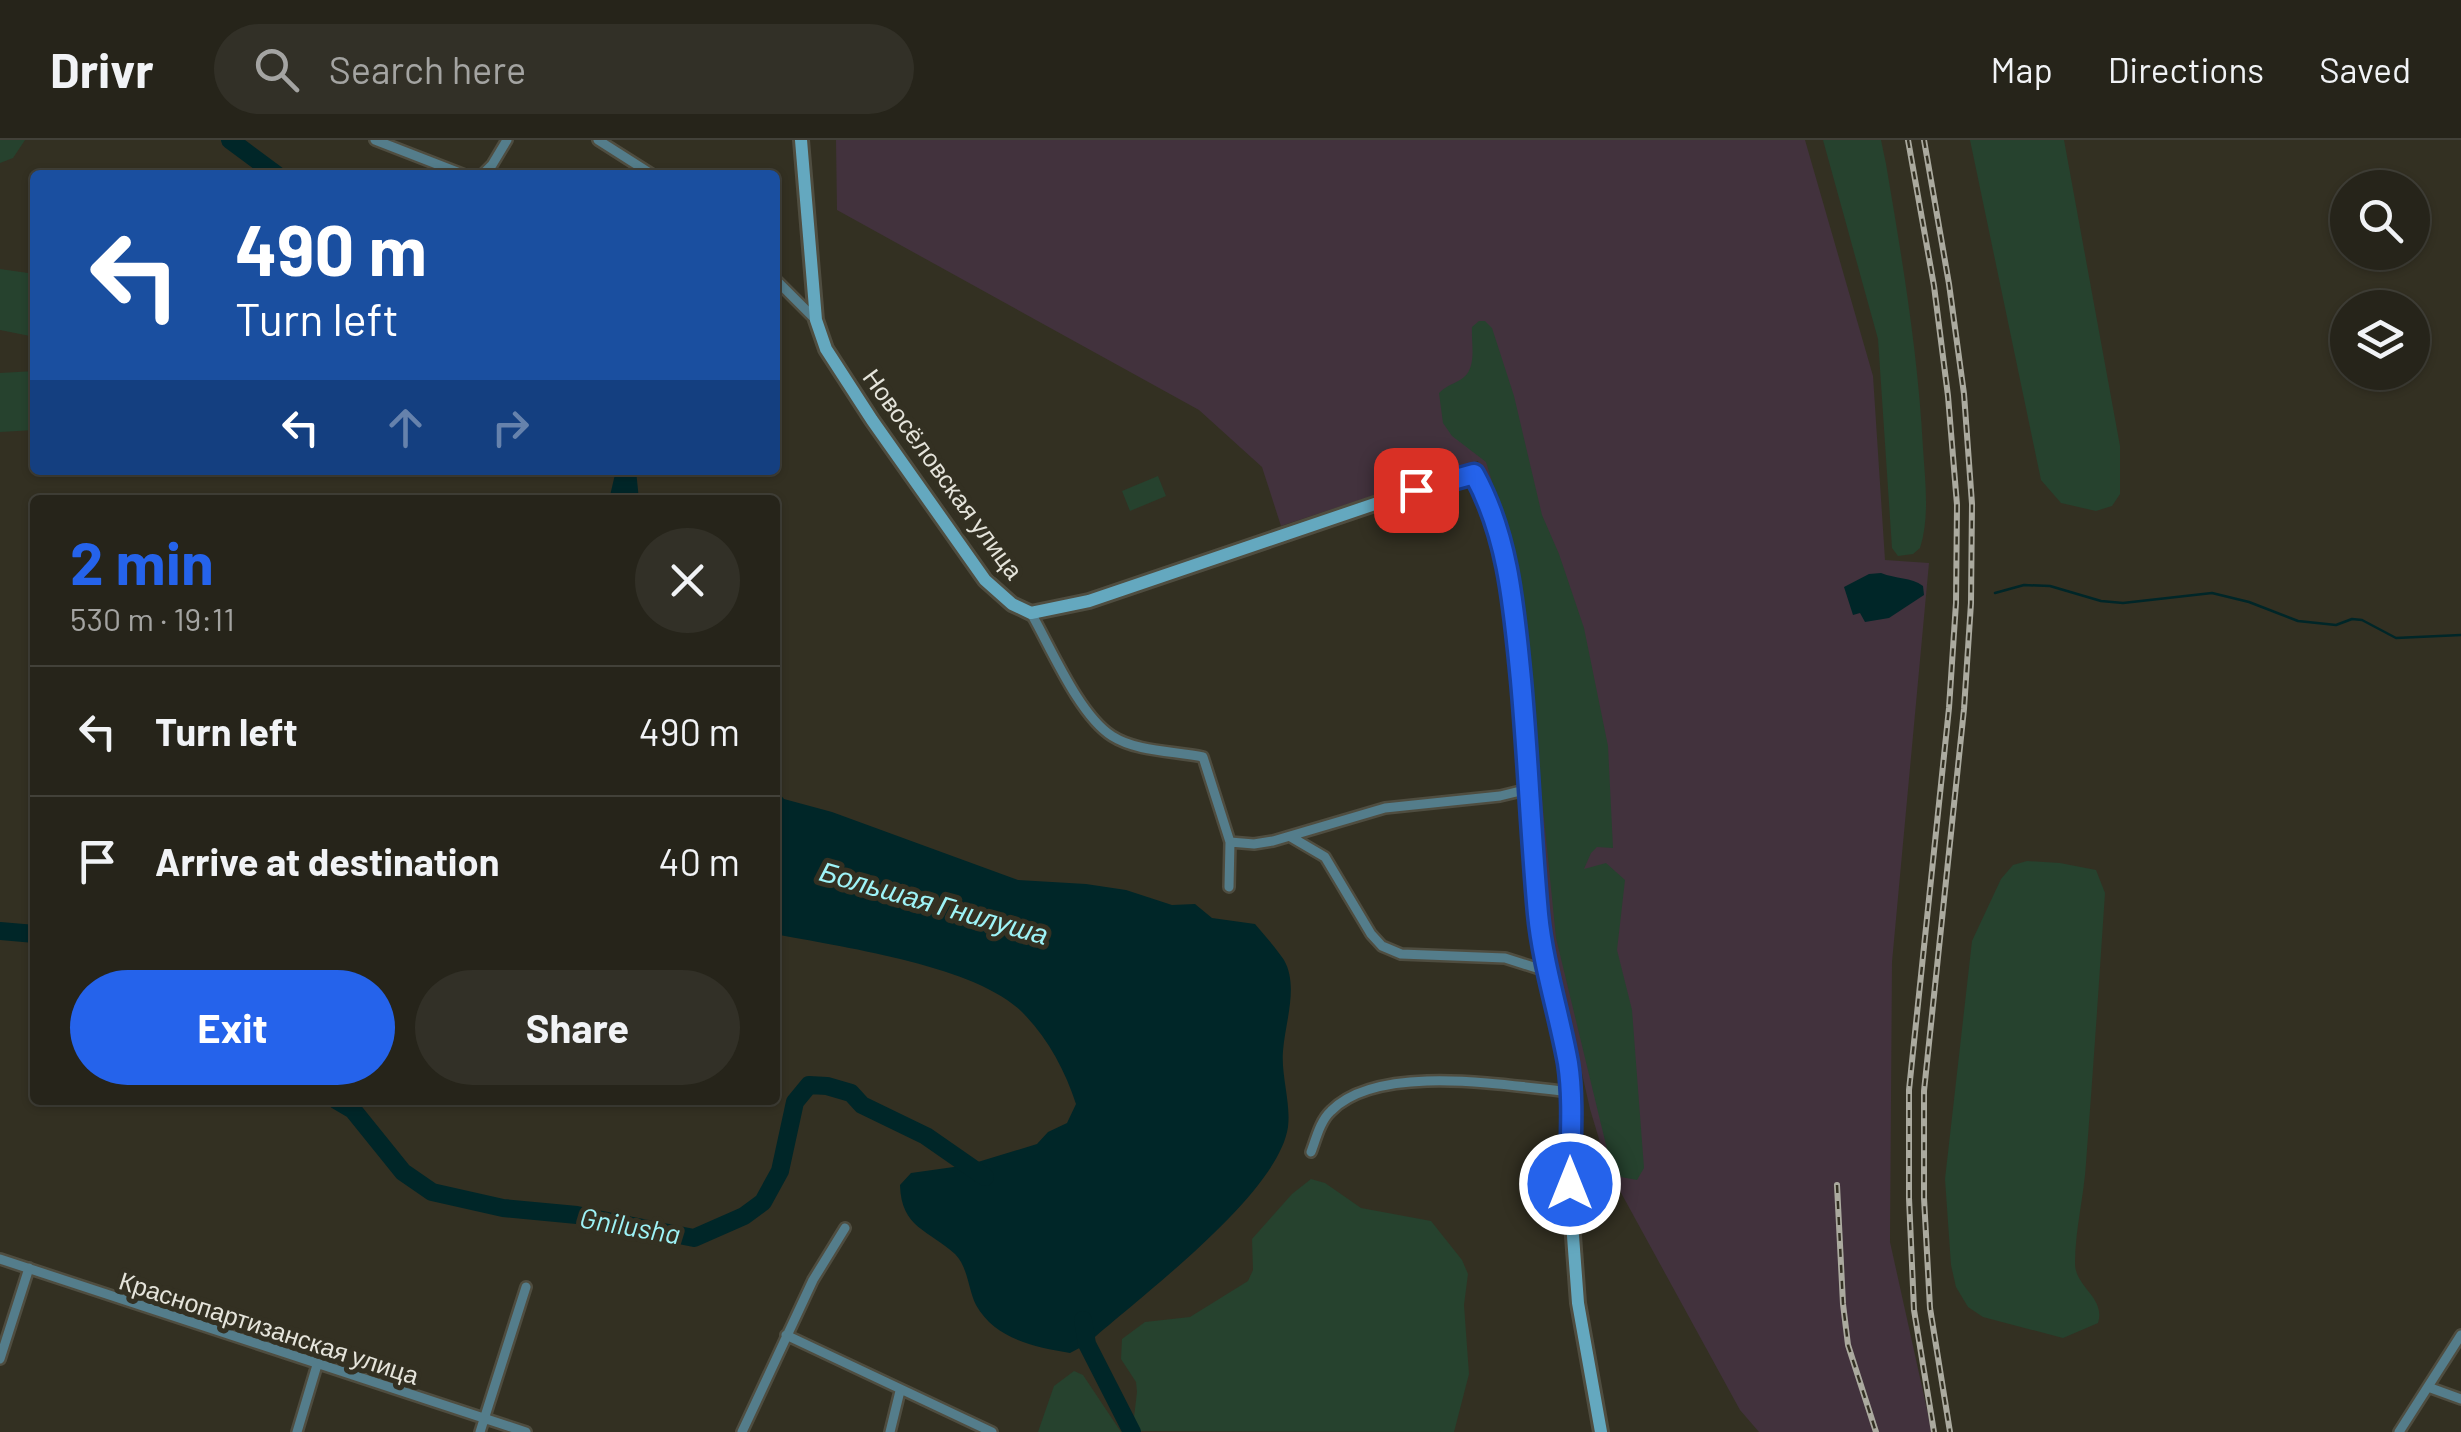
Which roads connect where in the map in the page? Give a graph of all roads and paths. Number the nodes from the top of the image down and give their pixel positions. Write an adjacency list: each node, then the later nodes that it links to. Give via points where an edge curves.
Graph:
1 (374, 140): 5 (street)
2 (507, 140): 6 (street)
3 (598, 140): 7 (street)
4 (801, 140): 9 (street)
5 (452, 170)
6 (487, 170)
7 (645, 170)
8 (780, 284): 9 (street, Новосёловская улица)
9 (816, 320): 10 (street, Новосёловская улица, via 872,420 985,580)
10 (1031, 614): 11 (street, via 1122,591 1474,474 1508,571); 13 (street, Новосёловская улица, via 1087,711 1111,736 1203,757)
11 (1529, 789): 12 (street, via 1384,808); 15 (street)
12 (1291, 837): 13 (street); 15 (street, via 1324,857 1371,934 1390,950 1505,958)
13 (1230, 842): 14 (street, Новосёловская улица)
14 (1228, 886)
15 (1546, 971): 16 (street)
16 (1571, 1092): 17 (street, via 1469,1081 1388,1086 1329,1112); 36 (street, via 1573,1253)
17 (1311, 1152)
18 (845, 1228): 22 (street)
19 (0, 1258): 20 (street, Краснопартизанская улица)
20 (29, 1268): 24 (street); 25 (street, Краснопартизанская улица)
21 (526, 1286): 29 (street)
22 (786, 1335): 27 (street); 33 (street)
23 (2461, 1335): 26 (street)
24 (0, 1359)
25 (317, 1365): 29 (street, Краснопартизанская улица); 30 (street)
26 (2428, 1387): 28 (street); 37 (street)
27 (900, 1391): 34 (street); 35 (street)
28 (2461, 1399)
29 (483, 1420): 31 (street); 32 (street, Краснопартизанская улица)
30 (297, 1432)
31 (480, 1432)
32 (526, 1432)
33 (742, 1432)
34 (890, 1432)
35 (992, 1432)
36 (1601, 1432)
37 (2399, 1432)

